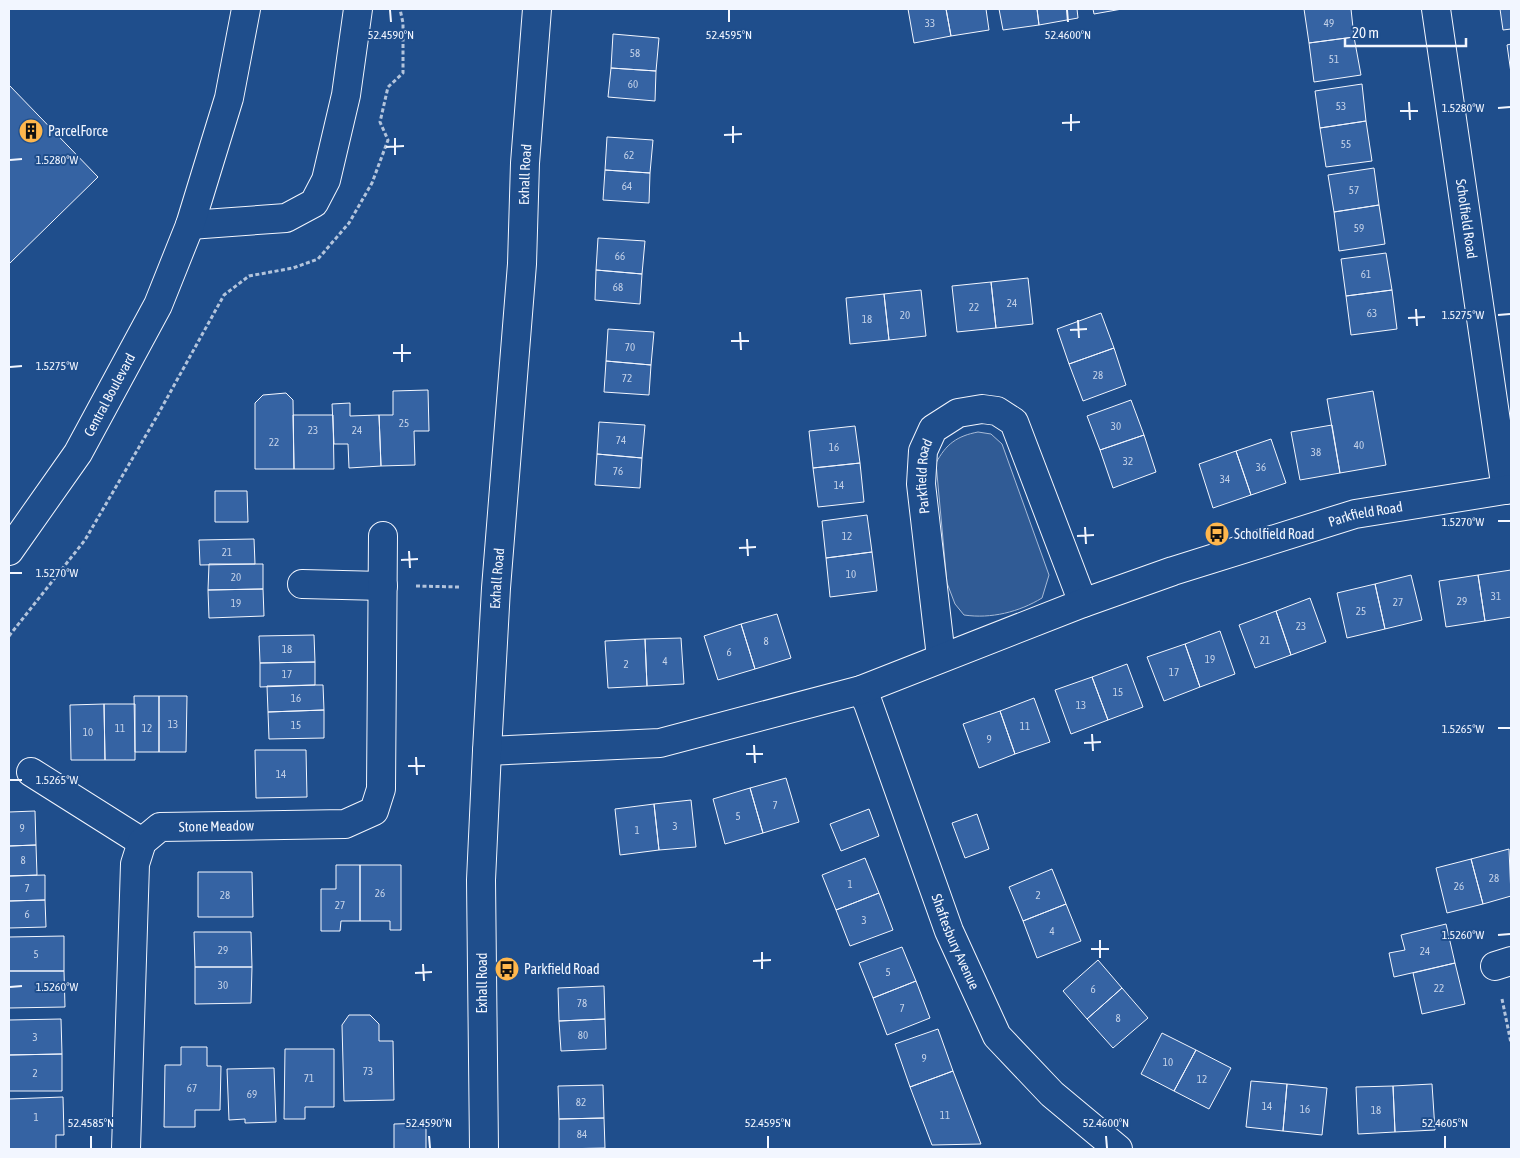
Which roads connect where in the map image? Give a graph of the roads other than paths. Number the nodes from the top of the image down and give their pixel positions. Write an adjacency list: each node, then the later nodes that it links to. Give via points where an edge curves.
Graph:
1 (246, 9): 5 (street, Central Boulevard, via 229,98)
2 (358, 9): 5 (street, via 346,96 326,180 314,203 286,218)
3 (536, 9): 14 (street, Exhall Road, via 525,163 522,264 496,588)
4 (1436, 9): 6 (street, Scholfield Road)
5 (190, 225): 8 (street, Central Boulevard, via 158,305 78,453)
6 (1508, 489): 11 (street, Parkfield Road, via 1355,514)
7 (384, 536): 10 (street, Stone Meadow)
8 (9, 551)
9 (302, 584): 10 (street)
10 (383, 586): 16 (street, Stone Meadow, via 381,789 374,811 345,824 160,827)
11 (1083, 603): 12 (street, Parkfield Road); 12 (street, Parkfield Road, via 1014,422 997,412 982,409 958,413 933,429 924,451 920,484)
12 (941, 657): 13 (street, Parkfield Road)
13 (861, 690): 14 (street, Parkfield Road, via 660,743); 19 (street, Shaftesbury Avenue, via 949,931 997,1036 1052,1094)
14 (487, 751): 18 (street, Exhall Road, via 482,880)
15 (32, 772): 16 (street)
16 (142, 842): 17 (street, via 135,864)
17 (126, 1149)
18 (484, 1149)
19 (1118, 1149)

